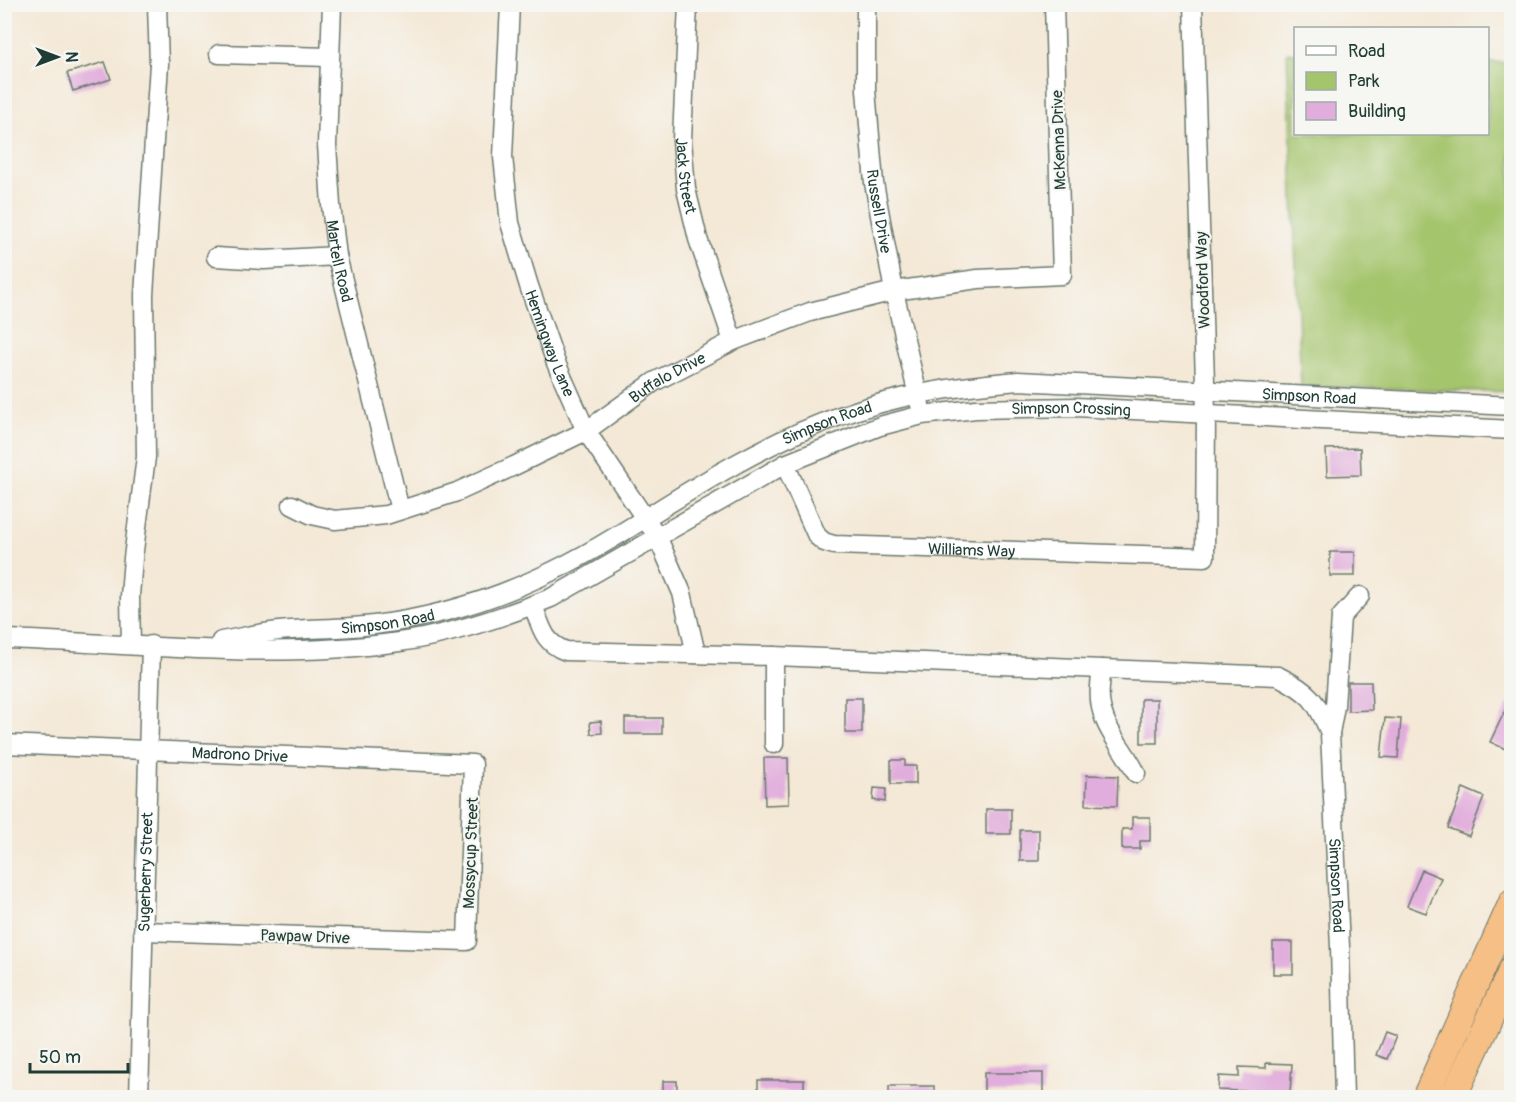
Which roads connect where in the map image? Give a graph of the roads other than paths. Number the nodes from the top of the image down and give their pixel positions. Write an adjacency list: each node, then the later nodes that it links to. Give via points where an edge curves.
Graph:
1 (157, 4): 31 (street, via 159,64 144,295 146,457 132,567)
2 (332, 4): 9 (street, Martell Road)
3 (510, 4): 21 (street, Hemingway Lane, via 503,157 510,222 556,363)
4 (688, 4): 14 (street, Jack Street, via 682,140 686,189 698,239)
5 (866, 4): 13 (street, Russell Drive, via 866,90 874,183)
6 (1054, 4): 12 (street, McKenna Drive)
7 (1193, 4): 15 (street, Woodford Way)
8 (219, 54): 9 (street)
9 (329, 57): 10 (street, Martell Road, via 327,145)
10 (338, 256): 11 (street, via 286,260); 24 (street, Martell Road)
11 (216, 258)
12 (1062, 275): 13 (street, Buffalo Drive, via 978,279)
13 (894, 291): 14 (street, Buffalo Drive, via 810,312); 16 (street, Russell Drive)
14 (733, 341): 21 (street, Buffalo Drive, via 654,382)
15 (1206, 390): 16 (street, Simpson Road, via 1018,381); 17 (street, Simpson Road); 18 (street, Woodford Way)
16 (917, 394): 19 (street, Russell Drive); 25 (street, Simpson Road, via 780,441)
17 (1512, 406)
18 (1206, 413): 19 (street, Simpson Crossing, via 1076,407 976,409); 20 (street, Simpson Crossing); 27 (street, Woodford Way)
19 (922, 415): 22 (street, Simpson Crossing, via 880,426)
20 (1512, 430)
21 (586, 431): 24 (street, Buffalo Drive, via 457,492); 25 (street, Hemingway Lane)
22 (785, 464): 26 (street, Simpson Crossing); 27 (street, Williams Way, via 817,536 834,545)
23 (292, 504): 24 (street, Buffalo Drive, via 312,515 335,519 386,515)
24 (399, 510)
25 (645, 518): 26 (street, Hemingway Lane); 33 (street, Simpson Road, via 538,579 473,604 376,625 279,631)
26 (657, 536): 29 (street, Simpson Road, via 551,598); 34 (street, Hemingway Lane, via 682,593)
27 (1205, 556)
28 (1360, 596): 37 (street, via 1341,617)
29 (532, 605): 33 (street, Simpson Road, via 444,633 337,650); 34 (street, Simpson Road, via 546,639 566,651)
30 (4, 639): 31 (street, Simpson Road)
31 (131, 645): 32 (street, Simpson Road)
32 (151, 645): 33 (street, Simpson Road); 40 (street, Sugerberry Street)
33 (186, 647)
34 (696, 654): 35 (street, Simpson Road)
35 (774, 656): 36 (street, Simpson Road); 39 (street)
36 (1102, 669): 37 (street, Simpson Road, via 1278,676 1303,689 1321,711); 42 (street, via 1101,710)
37 (1330, 733): 48 (street, Simpson Road)
38 (4, 744): 40 (street, Madrono Drive)
39 (774, 744)
40 (149, 750): 41 (street, Madrono Drive); 44 (street, Sugerberry Street)
41 (473, 764): 45 (street, Mossycup Street)
42 (1136, 773)
43 (1512, 902): 49 (highway)
44 (143, 931): 45 (street, Pawpaw Drive); 47 (street, Sugerberry Street)
45 (467, 941)
46 (1512, 969): 50 (highway)
47 (139, 1098)
48 (1344, 1098)
49 (1425, 1098)
50 (1453, 1098)

